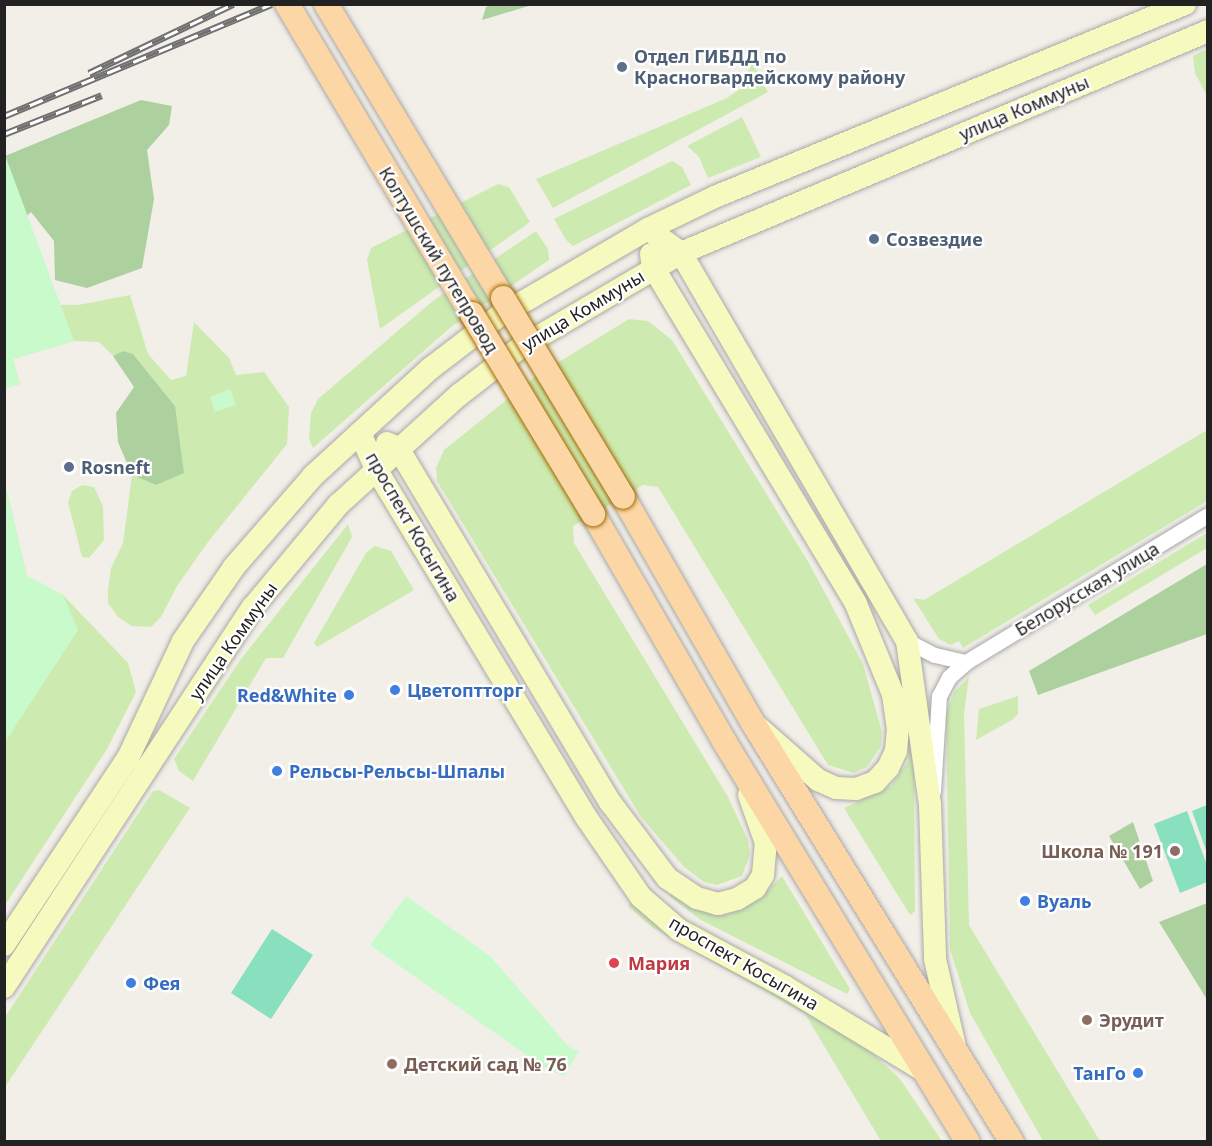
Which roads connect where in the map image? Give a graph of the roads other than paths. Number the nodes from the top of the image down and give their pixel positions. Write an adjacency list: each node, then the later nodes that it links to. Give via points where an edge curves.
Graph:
1 (326, 4): 15 (main road, Колтушский путепровод, bridge, via 623,497)
2 (1185, 4): 5 (main road, улица Коммуны, via 717,196)
3 (287, 5): 11 (main road, Колтушский путепровод, bridge)
4 (1208, 31): 6 (main road, улица Коммуны)
5 (648, 229): 6 (main road); 7 (main road); 8 (main road, улица Коммуны, via 500,316 431,368)
6 (681, 253): 7 (main road, улица Коммуны); 13 (main road)
7 (653, 267): 9 (main road, улица Коммуны, via 521,347); 15 (main road, via 856,604 893,694 898,728 896,751 875,782 856,789 836,788 818,780)
8 (360, 433): 9 (main road, проспект Косыгина); 10 (main road, проспект Косыгина); 18 (main road, улица Коммуны, via 271,520 198,617 152,701 128,758)
9 (398, 448): 10 (main road, улица Коммуны); 16 (main road, проспект Косыгина, via 638,842 667,878 697,898 718,904 755,888 763,874 766,843 756,810)
10 (376, 469): 19 (main road, улица Коммуны, via 326,519 253,607); 21 (main road, проспект Косыгина, via 610,856 641,897 679,930 784,986)
11 (593, 514): 16 (main road, проспект Косыгина)
12 (1208, 515): 14 (street, Белорусская улица)
13 (907, 641): 14 (street, via 935,655); 17 (main road)
14 (966, 662): 17 (street, Белорусская улица, via 949,677 939,696 937,770)
15 (753, 723): 20 (main road)
16 (724, 741): 21 (main road, проспект Косыгина)
17 (930, 805): 20 (main road, via 935,959)
18 (4, 945)
19 (4, 987)
20 (956, 1051): 23 (main road)
21 (926, 1072): 22 (main road, проспект Косыгина)
22 (968, 1142)
23 (1012, 1142)

